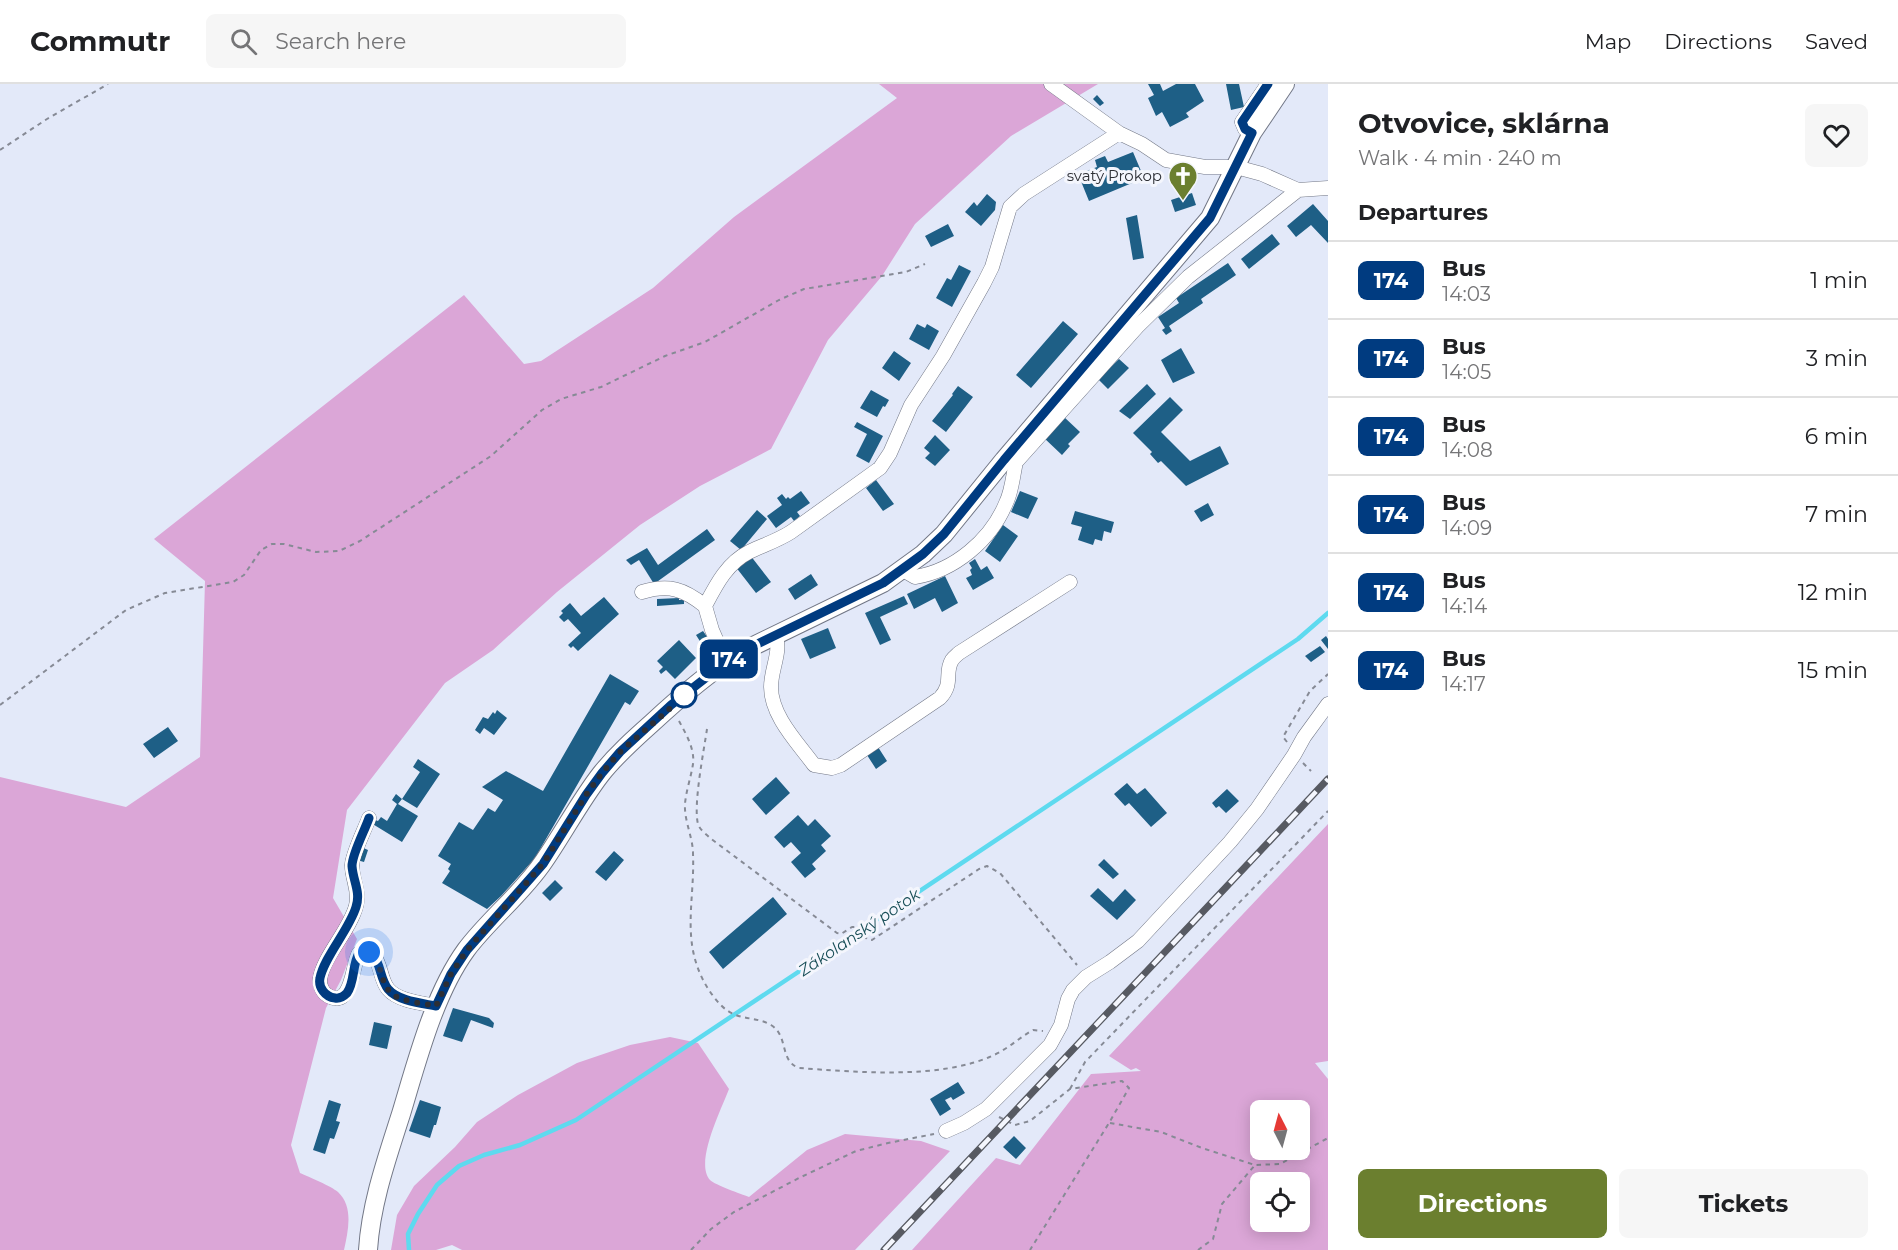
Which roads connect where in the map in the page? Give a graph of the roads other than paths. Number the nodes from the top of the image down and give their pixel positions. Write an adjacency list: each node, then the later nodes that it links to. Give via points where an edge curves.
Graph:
1 (1051, 84): 4 (street)
2 (1268, 84): 5 (street, via 1242,122)
3 (1286, 84): 5 (main road)
4 (1119, 133): 6 (street, via 1166,160 1205,167); 13 (street, via 1010,207 992,267 911,405 880,468 778,540 739,558 728,567)
5 (1252, 133): 6 (main road)
6 (1236, 167): 8 (street); 9 (main road, via 1210,218)
7 (1328, 188): 8 (street)
8 (1298, 190): 9 (street, via 1188,277)
9 (1010, 461): 10 (main road, via 944,534); 10 (street, via 1007,502 970,551 930,575 915,577)
10 (903, 570): 14 (main road)
11 (1070, 582): 14 (street, via 959,653 952,660 949,684 940,698 832,768 814,765 775,706 771,689 778,651)
12 (642, 592): 13 (street, via 677,589)
13 (705, 606): 15 (street)
14 (776, 636): 15 (main road)
15 (726, 662): 18 (main road, via 671,705 602,773 543,864 467,950)
16 (1328, 704): 19 (street, via 1230,842 1127,951 1073,990 1050,1045 986,1109)
17 (369, 818): 18 (street, via 352,863 358,892 356,906 327,962 320,985 329,997 345,995 355,960 359,953 369,952 395,996)
18 (436, 1006): 20 (main road, via 374,1202)
19 (946, 1131)
20 (368, 1250)

